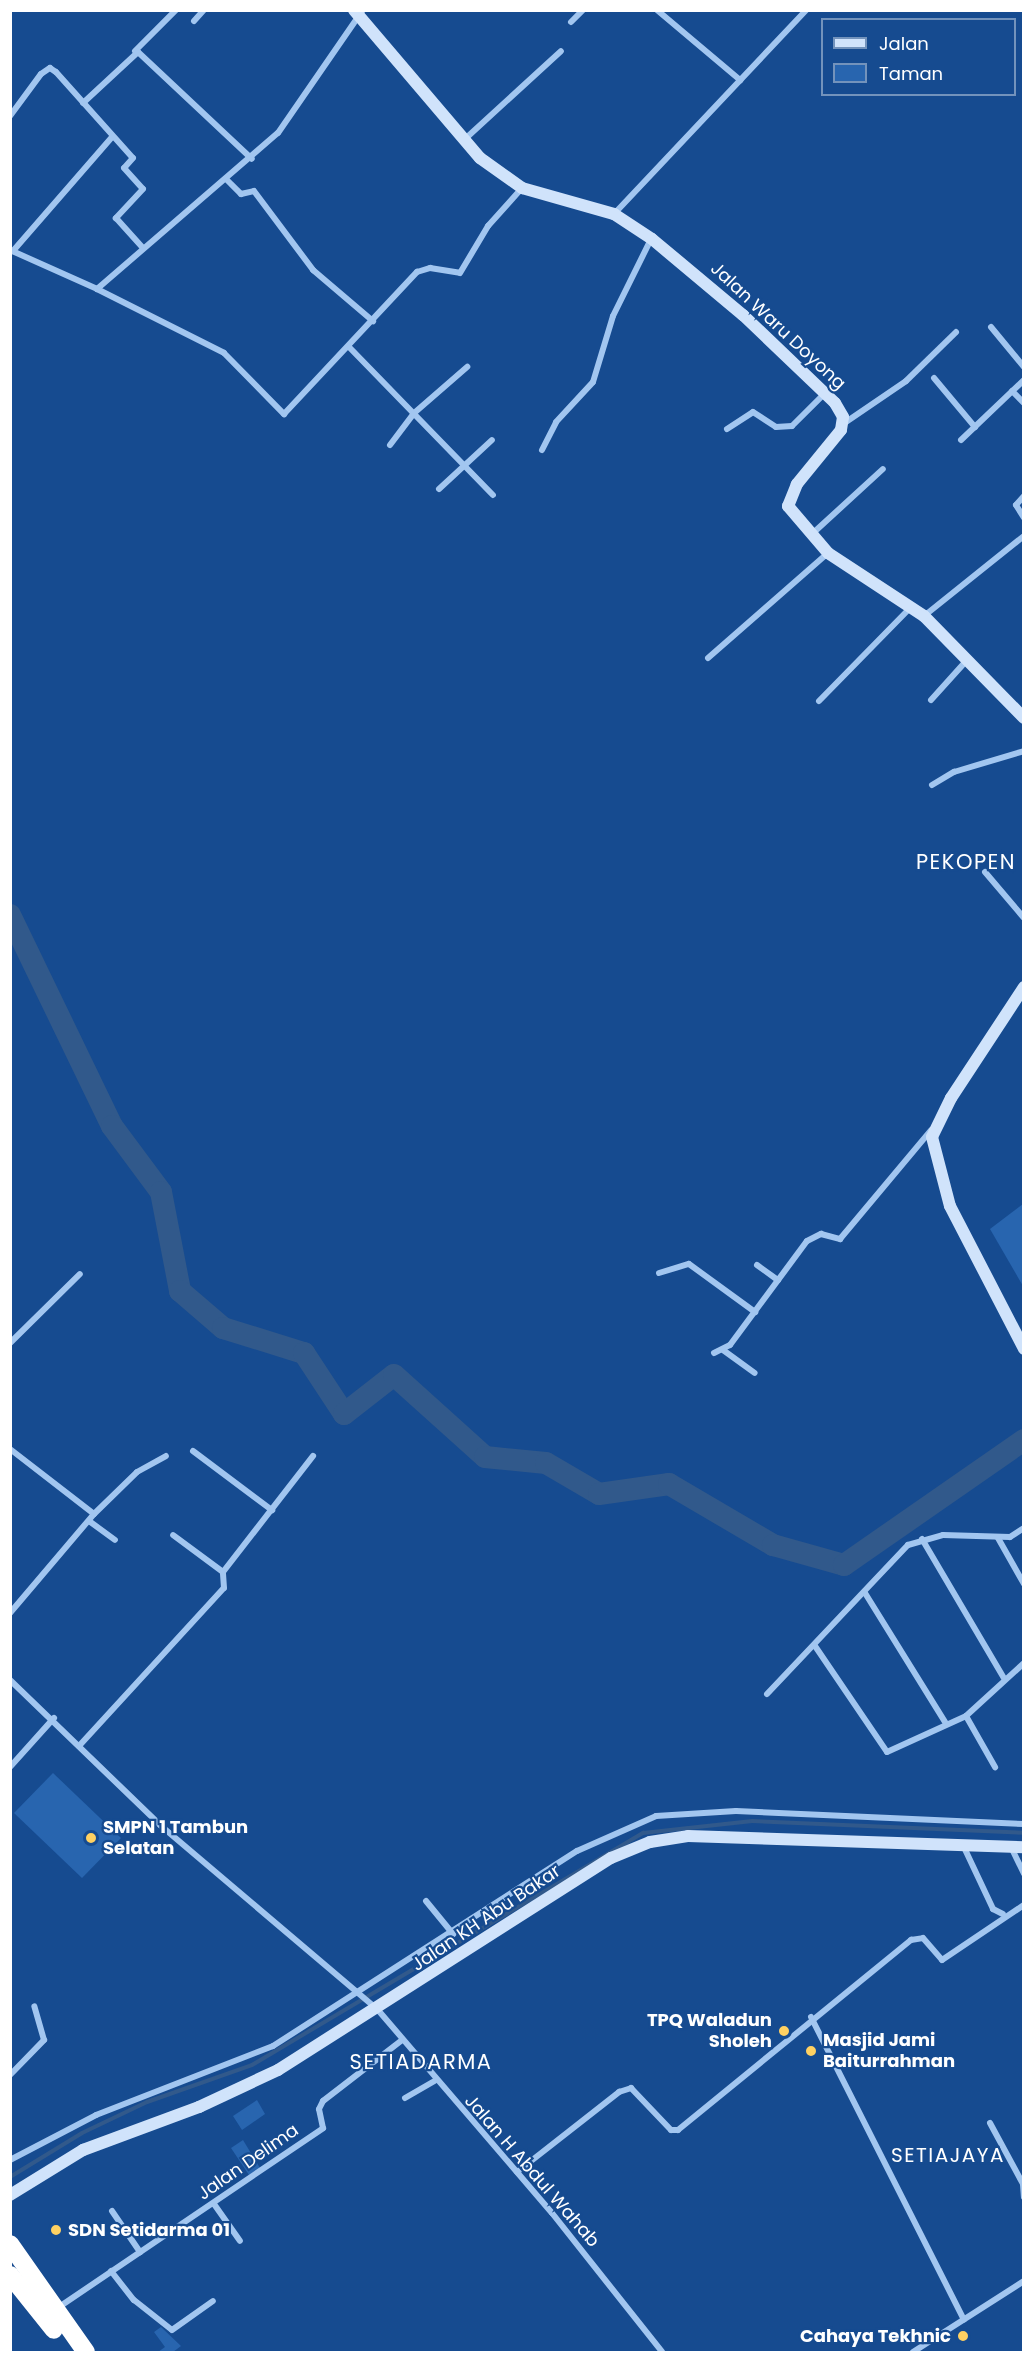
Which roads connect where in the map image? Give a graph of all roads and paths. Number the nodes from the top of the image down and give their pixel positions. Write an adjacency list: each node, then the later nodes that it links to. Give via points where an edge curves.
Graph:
1 (176, 10): 9 (street)
2 (204, 10): 7 (street)
3 (583, 10): 8 (street)
4 (657, 10): 11 (street)
5 (806, 10): 11 (street)
6 (358, 12): 15 (street, Jalan Waru Doyong); 16 (street, via 298,109)
7 (194, 21)
8 (571, 22)
9 (135, 51): 12 (street); 16 (street)
10 (561, 51): 15 (street, via 482,129)
11 (740, 80): 19 (street)
12 (82, 103): 13 (street, via 51,68); 14 (street)
13 (10, 116)
14 (112, 137): 21 (street, via 133,158 124,168 143,189 116,218); 22 (street)
15 (461, 140): 18 (street, Jalan Waru Doyong)
16 (252, 159): 17 (street)
17 (227, 180): 21 (street); 24 (street, via 241,195 254,191 313,270)
18 (522, 188): 19 (street, Jalan Waru Doyong); 24 (street, via 488,226 460,273 430,268 417,272)
19 (614, 214): 20 (street, Jalan Waru Doyong)
20 (652, 239): 33 (street, Jalan Waru Doyong, via 743,315); 42 (street, via 613,316 593,382 556,422)
21 (142, 247): 23 (street)
22 (12, 251): 23 (street)
23 (97, 289): 27 (street, via 224,353 280,414 288,412)
24 (373, 321): 27 (street)
25 (991, 327): 29 (street)
26 (956, 332): 36 (street, via 906,381)
27 (350, 348): 35 (street)
28 (467, 367): 35 (street)
29 (1023, 368)
30 (934, 378): 37 (street)
31 (1023, 380): 32 (street)
32 (1012, 391): 34 (street); 37 (street)
33 (825, 393): 36 (street, Jalan Waru Doyong); 38 (street, via 792,426 776,427 753,412)
34 (1023, 403)
35 (413, 414): 41 (street); 43 (street)
36 (843, 424): 49 (street, via 787,500)
37 (975, 427): 40 (street)
38 (727, 429)
39 (492, 440): 43 (street)
40 (961, 440)
41 (390, 445)
42 (542, 450)
43 (465, 464): 45 (street); 46 (street)
44 (883, 470): 49 (street)
45 (439, 489)
46 (493, 495)
47 (1023, 496): 48 (street, via 1016,505)
48 (1023, 518)
49 (812, 534): 51 (street)
50 (1023, 536): 53 (street)
51 (828, 553): 52 (street); 54 (street)
52 (908, 610): 53 (street); 57 (street)
53 (924, 616): 55 (street)
54 (708, 658)
55 (970, 658): 56 (street); 58 (street)
56 (931, 700)
57 (819, 701)
58 (1023, 718)
59 (1023, 751): 60 (street, via 954,772)
60 (932, 785)
61 (985, 872): 62 (street)
62 (1023, 918)
63 (1021, 996): 64 (street)
64 (934, 1127): 68 (street, via 840,1239 816,1235); 71 (street, via 934,1154 950,1206)
65 (757, 1265): 68 (street)
66 (659, 1273): 69 (street, via 688,1264)
67 (80, 1274): 70 (street)
68 (778, 1280): 69 (street)
69 (755, 1312): 72 (street)
70 (10, 1343)
71 (1023, 1349)
72 (723, 1350): 73 (street); 74 (street)
73 (714, 1353)
74 (755, 1373)
75 (10, 1449): 80 (street)
76 (193, 1451): 79 (street)
77 (166, 1456): 80 (street, via 137,1472)
78 (313, 1456): 79 (street)
79 (272, 1510): 87 (street)
80 (94, 1514): 81 (street)
81 (89, 1521): 86 (street); 90 (street)
82 (1023, 1528): 84 (street)
83 (173, 1535): 87 (street)
84 (998, 1538): 85 (street); 88 (street)
85 (922, 1539): 89 (street, via 896,1555); 93 (street)
86 (115, 1540)
87 (223, 1572): 99 (street, via 224,1588)
88 (1023, 1584)
89 (865, 1593): 91 (street); 98 (street)
90 (10, 1613)
91 (815, 1646): 95 (street); 98 (street, via 887,1752)
92 (1023, 1663): 93 (street)
93 (1004, 1678): 96 (street)
94 (10, 1680): 97 (street, Jalan H Abdul Wahab)
95 (767, 1694)
96 (966, 1716): 98 (street); 101 (street)
97 (54, 1718): 99 (street, Jalan H Abdul Wahab); 100 (street)
98 (945, 1722)
99 (79, 1746): 110 (street, Jalan H Abdul Wahab, via 160,1825)
100 (10, 1767)
101 (995, 1767)
102 (1023, 1824): 109 (street, via 736,1811 656,1816 577,1851)
103 (962, 1843): 104 (street, Jalan KH Abu Bakar); 108 (street, via 993,1909); 112 (street, Jalan KH Abu Bakar, via 687,1836 650,1842 611,1858)
104 (1017, 1846): 105 (street)
105 (1023, 1874)
106 (426, 1901): 109 (street)
107 (1023, 1905): 108 (street)
108 (1004, 1914): 113 (street, via 942,1960 923,1938 911,1940)
109 (453, 1934): 110 (street)
110 (357, 1995): 112 (street, Jalan H Abdul Wahab); 119 (street, via 246,2060 96,2115)
111 (34, 2006): 115 (street, via 44,2040)
112 (373, 2007): 114 (street, Jalan H Abdul Wahab); 121 (street, Jalan KH Abu Bakar, via 270,2074 83,2150)
113 (811, 2017): 120 (street, via 678,2130 672,2130 631,2088 619,2092); 133 (street)
114 (401, 2041): 116 (street, Jalan H Abdul Wahab); 123 (street, Jalan Delima, via 323,2101 319,2109 323,2128)
115 (10, 2075)
116 (434, 2081): 117 (street); 120 (street, Jalan H Abdul Wahab)
117 (405, 2098)
118 (990, 2123): 122 (street, via 1023,2184)
119 (10, 2160)
120 (517, 2172): 136 (street, Jalan H Abdul Wahab)
121 (10, 2195)
122 (1023, 2197)
123 (214, 2204): 125 (street); 127 (street, Jalan Delima)
124 (112, 2211): 127 (street)
125 (240, 2241)
126 (10, 2244): 132 (highway)
127 (140, 2252): 128 (street, Jalan Delima)
128 (111, 2271): 131 (street, via 134,2300 172,2330); 132 (street, Jalan Delima)
129 (10, 2275): 134 (highway)
130 (1023, 2281): 133 (street)
131 (213, 2301)
132 (53, 2311): 135 (highway)
133 (964, 2320): 137 (street)
134 (72, 2352)
135 (86, 2352)
136 (662, 2352)
137 (913, 2352)

